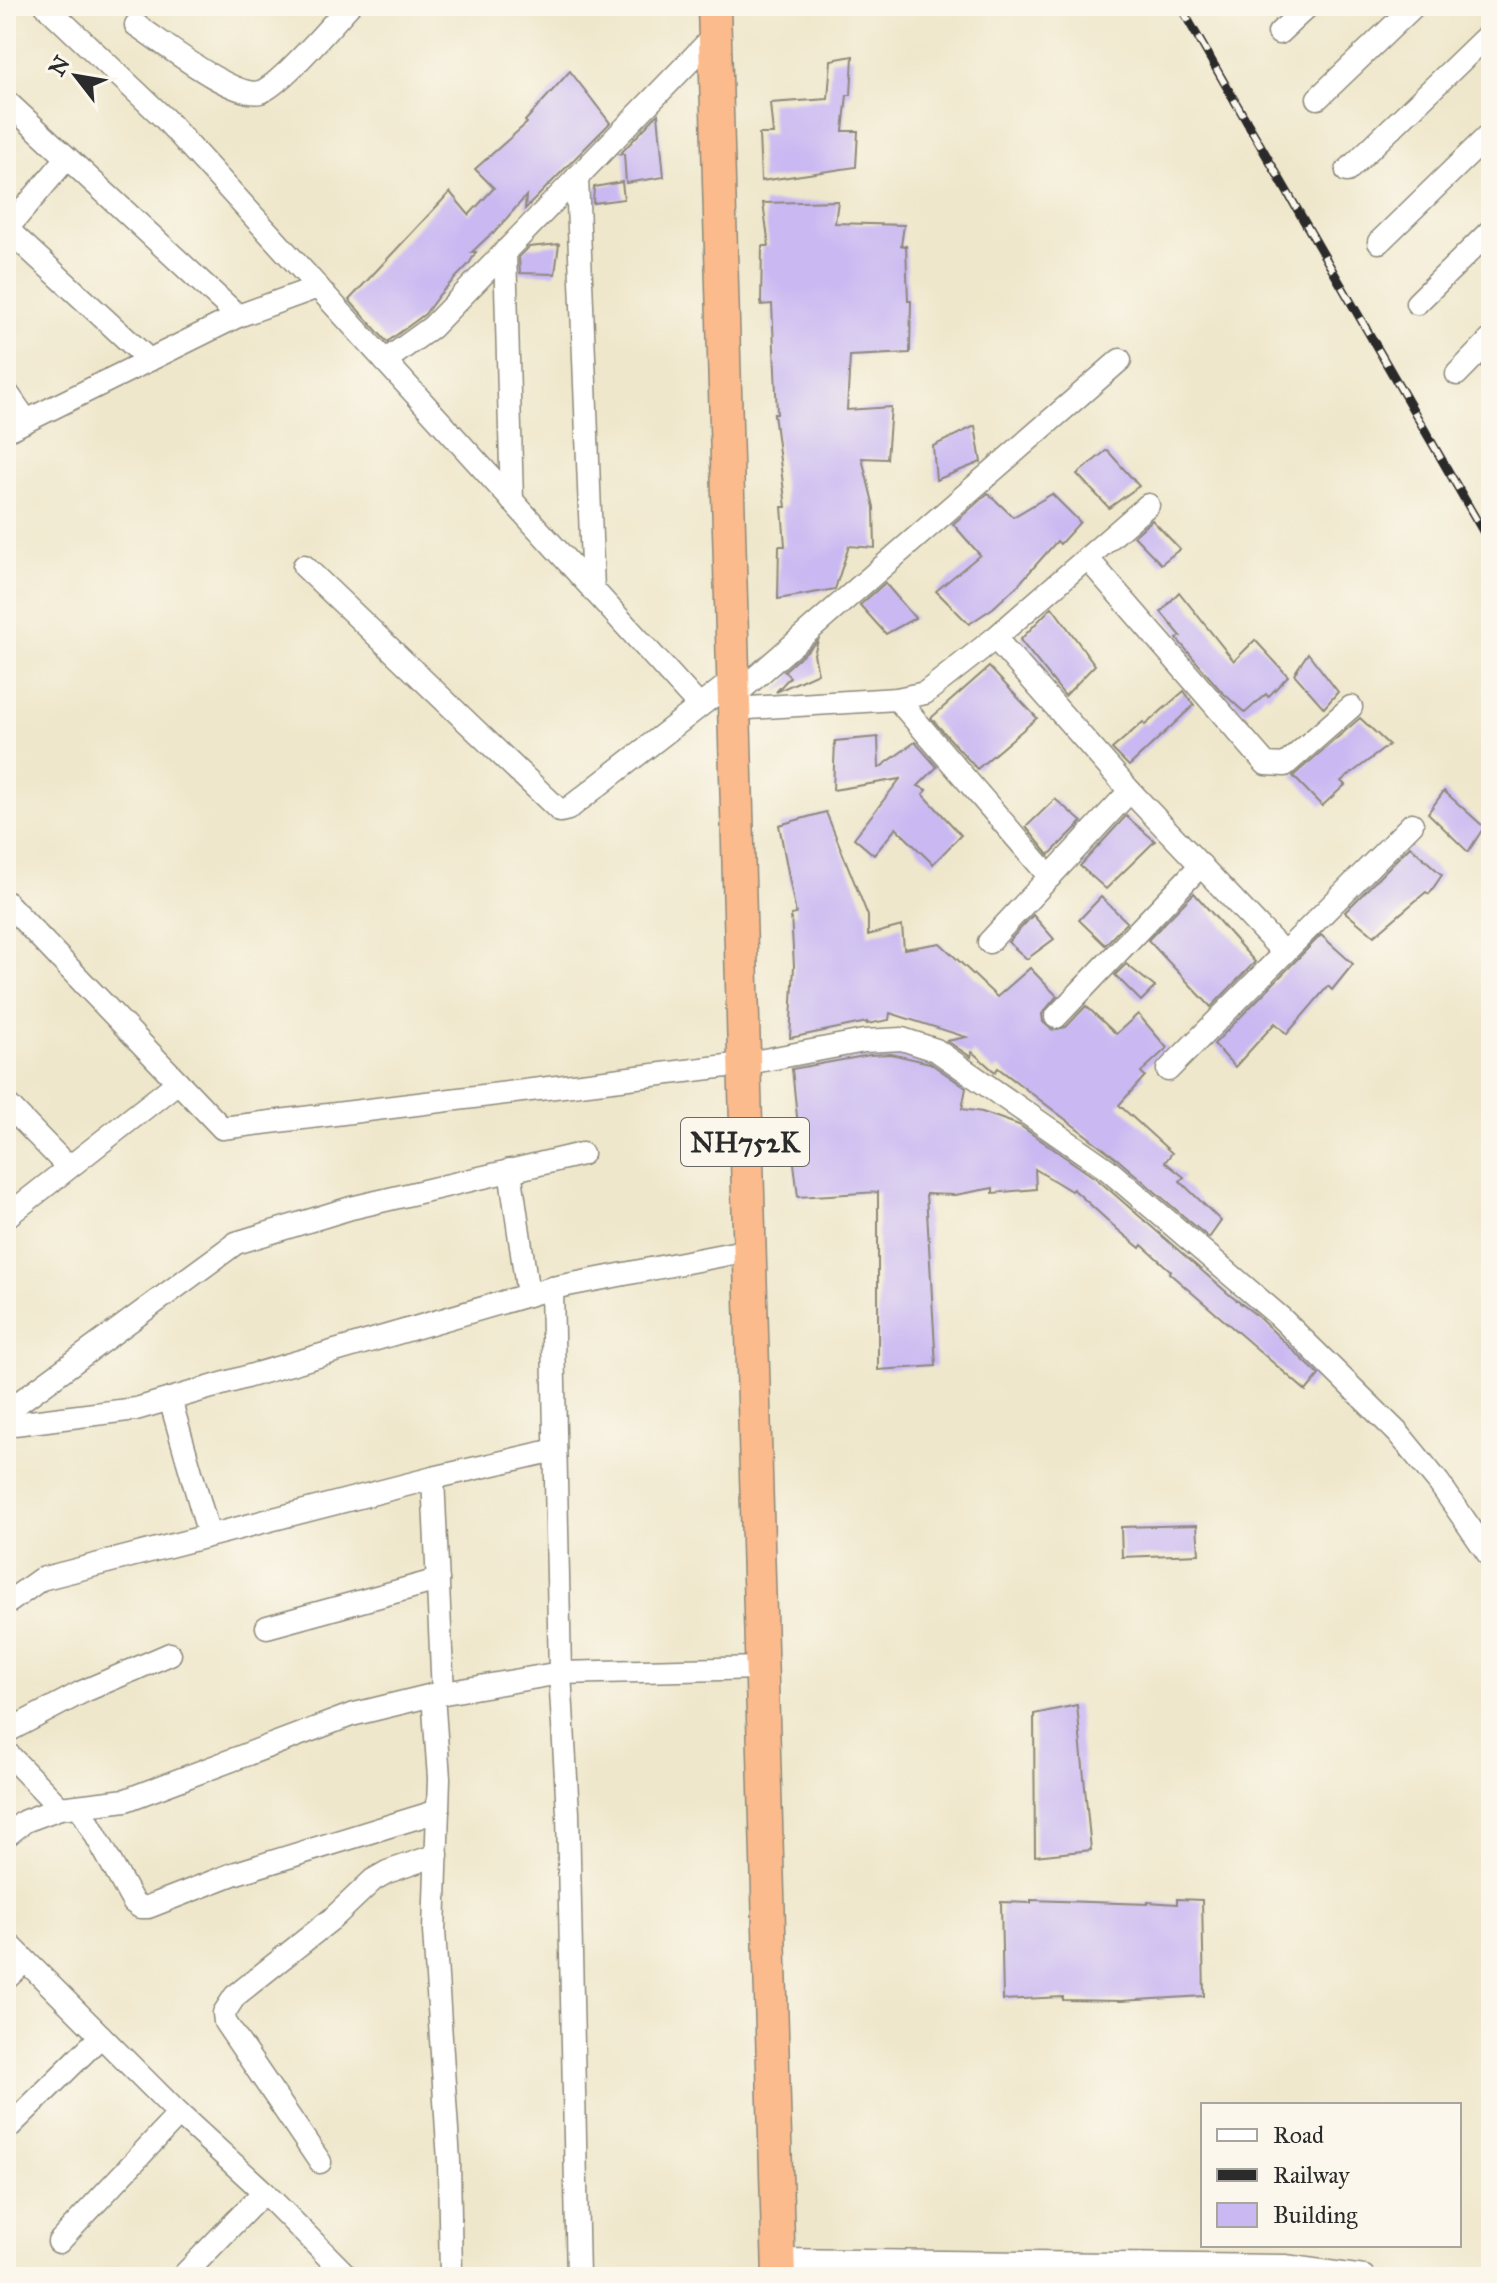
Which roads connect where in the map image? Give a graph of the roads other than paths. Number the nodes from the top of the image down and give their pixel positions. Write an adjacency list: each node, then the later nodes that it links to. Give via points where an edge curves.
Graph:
1 (46, 6): 19 (street, via 165,119)
2 (349, 6): 6 (street, via 271,86 252,93 231,88)
3 (1308, 6): 8 (street)
4 (1414, 6): 9 (street)
5 (714, 21): 14 (street); 36 (highway, NH752K)
6 (136, 25)
7 (1491, 32): 13 (street)
8 (1279, 33)
9 (1318, 98)
10 (6, 101): 12 (street)
11 (1491, 133): 17 (street)
12 (67, 158): 15 (street); 21 (street)
13 (1347, 171)
14 (577, 177): 18 (street); 34 (street)
15 (8, 225): 23 (street)
16 (1491, 230): 20 (street)
17 (1379, 242)
18 (505, 251): 25 (street, via 422,336); 30 (street)
19 (318, 287): 21 (street); 25 (street)
20 (1417, 303)
21 (238, 316): 23 (street)
22 (1491, 339): 26 (street)
23 (149, 360): 28 (street)
24 (1120, 360): 36 (street)
25 (385, 361): 30 (street)
26 (1457, 374)
27 (6, 391): 28 (street)
28 (26, 420): 29 (street)
29 (6, 431)
30 (512, 501): 34 (street)
31 (1148, 505): 32 (street)
32 (1087, 558): 35 (street); 39 (street, via 1266,764 1285,765)
33 (304, 566): 38 (street, via 560,811)
34 (593, 590): 38 (street)
35 (995, 638): 37 (street, via 937,686); 40 (street)
36 (732, 696): 37 (street); 38 (street); 48 (highway, NH752K)
37 (897, 699): 43 (street)
38 (699, 706)
39 (1351, 707)
40 (1130, 791): 42 (street); 43 (street)
41 (1412, 824): 46 (street)
42 (1201, 865): 46 (street); 47 (street)
43 (1050, 877): 45 (street)
44 (6, 902): 50 (street)
45 (989, 942)
46 (1284, 953): 49 (street)
47 (1056, 1017)
48 (743, 1064): 50 (street, via 222,1128); 56 (highway, NH752K); 65 (street, via 864,1041 902,1039 936,1050 1107,1169 1280,1317 1398,1433)
49 (1168, 1070)
50 (178, 1082): 53 (street)
51 (6, 1103): 53 (street)
52 (582, 1154): 54 (street)
53 (68, 1167): 55 (street)
54 (510, 1170): 58 (street); 60 (street, via 351,1208 236,1243)
55 (6, 1217)
56 (749, 1250): 57 (street); 70 (highway, NH752K)
57 (552, 1288): 58 (street); 62 (street)
58 (528, 1295): 59 (street)
59 (170, 1399): 61 (street, via 136,1409); 64 (street)
60 (6, 1412)
61 (6, 1425)
62 (555, 1450): 63 (street); 71 (street)
63 (433, 1478): 64 (street); 66 (street)
64 (209, 1535): 67 (street, via 41,1579)
65 (1491, 1558)
66 (438, 1580): 68 (street); 72 (street)
67 (6, 1604)
68 (267, 1627)
69 (170, 1654): 73 (street)
70 (761, 1668): 71 (street); 88 (highway, NH752K)
71 (560, 1673): 72 (street); 93 (street)
72 (438, 1694): 75 (street, via 351,1715 126,1800); 76 (street)
73 (6, 1732)
74 (6, 1752): 75 (street)
75 (70, 1808): 76 (street, via 140,1907); 77 (street, via 25,1821)
76 (438, 1811): 78 (street)
77 (6, 1836)
78 (437, 1855): 85 (street, via 373,1880 235,1996 224,2013 225,2022); 92 (street, via 434,1931)
79 (6, 1941): 80 (street)
80 (25, 1961): 81 (street); 82 (street)
81 (6, 1979)
82 (101, 2036): 83 (street); 84 (street)
83 (179, 2114): 86 (street); 87 (street)
84 (6, 2130)
85 (320, 2162)
86 (264, 2192): 90 (street); 91 (street)
87 (59, 2242)
88 (778, 2268): 89 (street)
89 (1063, 2270): 94 (street, via 1285,2266)
90 (341, 2274)
91 (182, 2277)
92 (451, 2277)
93 (578, 2277)
94 (1364, 2277)

